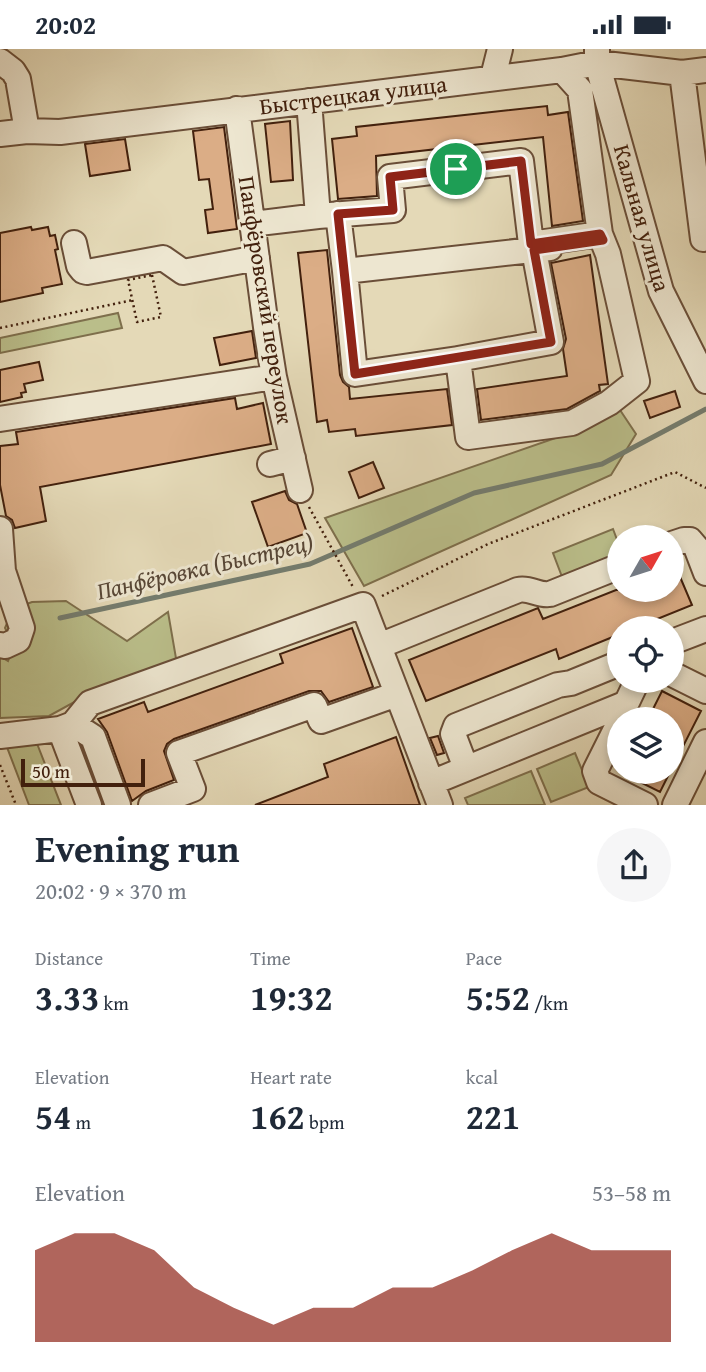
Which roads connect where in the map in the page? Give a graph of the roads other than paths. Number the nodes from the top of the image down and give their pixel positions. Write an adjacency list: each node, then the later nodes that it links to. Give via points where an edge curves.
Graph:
1 (500, 49): 6 (street)
2 (600, 54): 4 (street, Быстрецкая улица); 5 (street, Быстрецкая улица); 21 (street, Кальная улица, via 661,292)
3 (0, 61): 9 (street, via 18,79)
4 (562, 70): 6 (street, Быстрецкая улица); 13 (street, via 580,90)
5 (694, 72): 14 (street)
6 (494, 77): 7 (street, Быстрецкая улица)
7 (309, 101): 8 (street, Быстрецкая улица); 11 (street)
8 (237, 109): 9 (street, Быстрецкая улица, via 60,132); 12 (street, Панфёровский переулок)
9 (27, 131): 10 (street, Быстрецкая улица)
10 (0, 134)
11 (328, 215): 12 (street); 13 (street, via 393,210 390,177 521,161 531,244); 18 (street)
12 (252, 224): 17 (street, Панфёровский переулок)
13 (601, 237): 16 (street); 19 (street, via 637,381 572,423 468,437)
14 (706, 239)
15 (74, 243): 17 (street, via 79,266 87,272 163,258 183,272)
16 (534, 250): 18 (street); 19 (street, via 551,342)
17 (257, 258): 20 (street, Панфёровский переулок)
18 (345, 271): 19 (street, via 355,374)
19 (458, 359)
20 (274, 377): 22 (street); 23 (street, Панфёровский переулок, via 281,461)
21 (706, 381)
22 (0, 419)
23 (300, 490)
24 (0, 529): 30 (street, via 3,571 22,628 18,640)
25 (684, 540): 27 (street, via 695,547)
26 (607, 571): 31 (street, via 550,594 524,588)
27 (706, 573)
28 (706, 629): 29 (street)
29 (684, 637)
30 (0, 645)
31 (379, 646): 35 (street); 37 (street, via 363,605 90,703)
32 (607, 668): 41 (street, via 456,726 453,734)
33 (684, 680): 34 (street)
34 (706, 691)
35 (397, 694): 42 (street); 45 (street, via 321,721 314,705 179,753 193,789)
36 (607, 720): 41 (street)
37 (66, 727): 38 (street); 43 (street); 44 (street, via 93,737)
38 (0, 736)
39 (706, 742): 47 (street)
40 (607, 745): 46 (street, via 595,777)
41 (466, 768): 42 (street)
42 (435, 794)
43 (89, 805)
44 (118, 805)
45 (151, 805)
46 (645, 805)
47 (675, 805)

